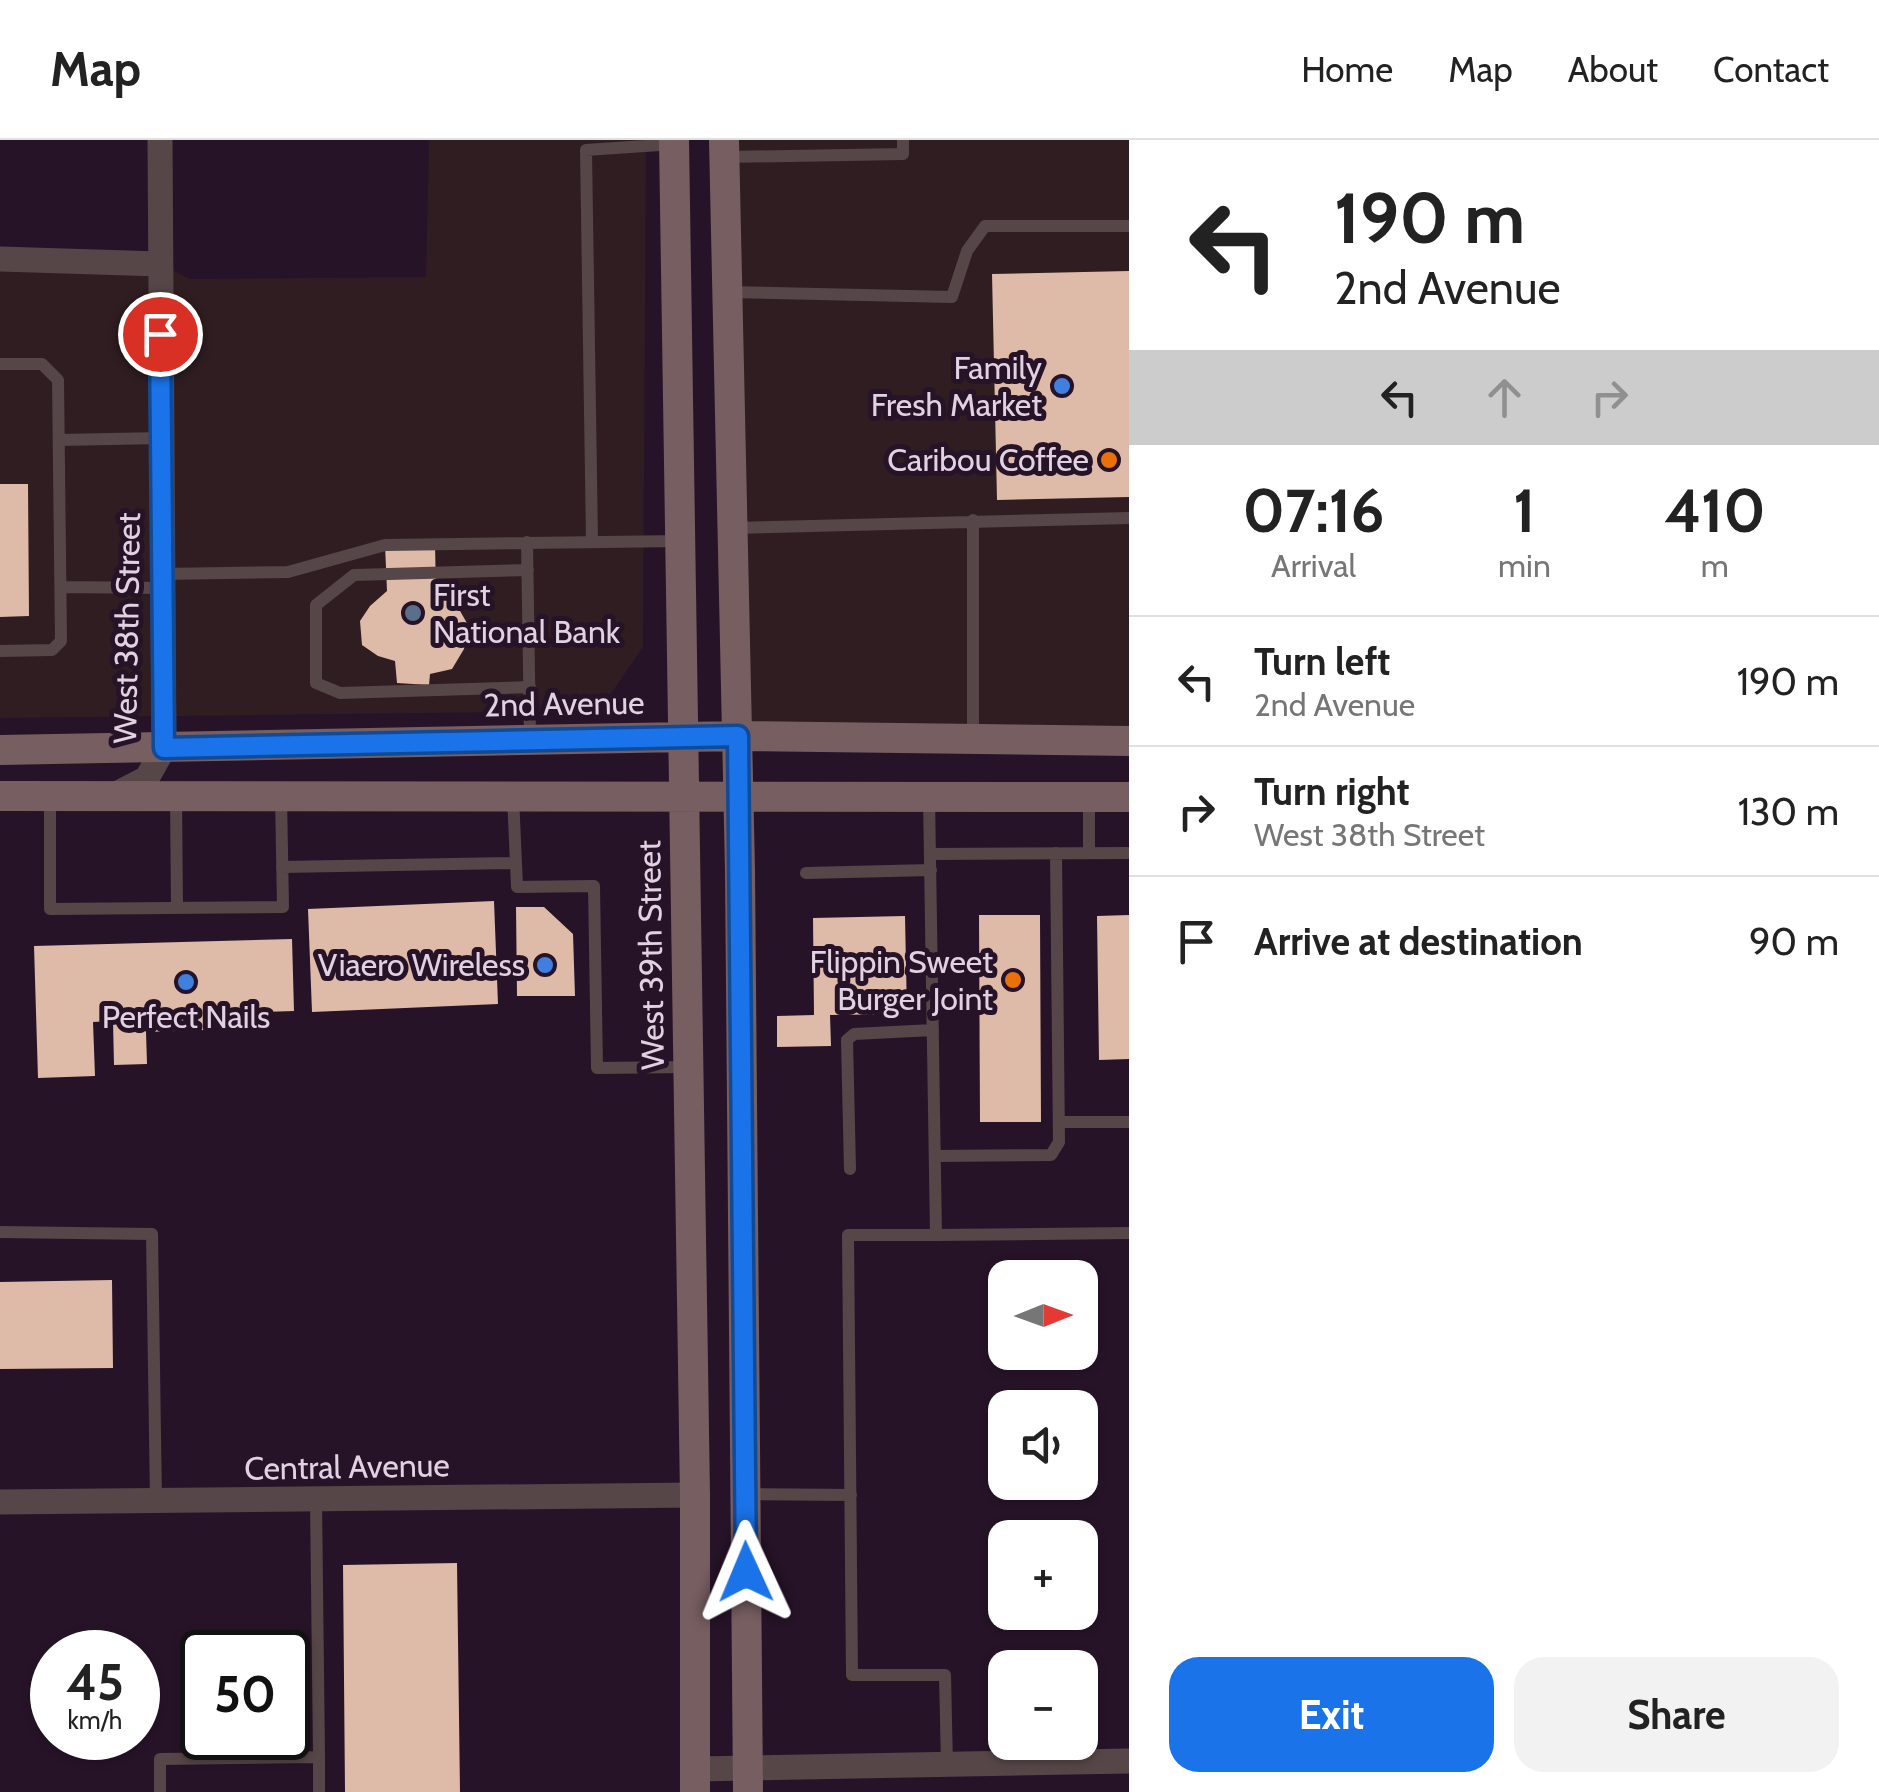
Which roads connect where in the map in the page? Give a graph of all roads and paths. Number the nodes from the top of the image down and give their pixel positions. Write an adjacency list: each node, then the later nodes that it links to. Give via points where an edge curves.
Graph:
1 (160, 140): 7 (street, West 38th Street)
2 (902, 140): 4 (lane, via 903,154)
3 (674, 142): 15 (lane, via 586,150); 16 (main road, West 39th Street)
4 (724, 149): 8 (main road)
5 (1129, 226): 8 (lane, via 985,226 967,251 952,297)
6 (0, 259): 7 (street)
7 (160, 264): 10 (street, West 38th Street)
8 (728, 292): 14 (main road)
9 (0, 364): 11 (lane, via 42,364 58,380)
10 (161, 438): 11 (lane); 19 (street, West 38th Street)
11 (60, 440): 20 (lane)
12 (1129, 518): 13 (lane)
13 (973, 520): 14 (lane); 26 (lane)
14 (734, 528): 24 (main road)
15 (592, 541): 16 (lane); 17 (lane)
16 (680, 541): 23 (main road, West 39th Street)
17 (527, 542): 18 (lane); 19 (lane, via 385,545 288,572)
18 (528, 570): 22 (lane); 22 (lane, via 354,574 316,605 316,683 340,693)
19 (161, 581): 20 (lane); 28 (street, West 38th Street)
20 (62, 588): 21 (lane, via 60,641 52,650)
21 (0, 651)
22 (530, 687): 25 (lane)
23 (683, 736): 24 (main road, 2nd Avenue); 25 (main road, 2nd Avenue); 31 (main road, West 39th Street)
24 (738, 736): 26 (main road, 2nd Avenue); 32 (main road)
25 (530, 740): 28 (main road, 2nd Avenue)
26 (973, 740): 27 (main road, 2nd Avenue)
27 (1129, 741)
28 (164, 748): 29 (main road, 2nd Avenue); 33 (street, West 38th Street, via 146,778)
29 (0, 750)
30 (513, 794): 31 (main road); 35 (main road); 45 (lane)
31 (684, 794): 32 (main road); 51 (main road, West 39th Street)
32 (739, 794): 38 (main road); 59 (main road)
33 (114, 795): 34 (main road); 37 (main road)
34 (176, 795): 35 (main road); 49 (lane)
35 (281, 795): 46 (lane)
36 (0, 796): 37 (main road)
37 (50, 796): 49 (lane, via 50,909)
38 (929, 796): 39 (main road); 44 (lane)
39 (1089, 797): 40 (main road); 42 (lane)
40 (1129, 797)
41 (1056, 853): 42 (lane); 44 (lane); 52 (lane)
42 (1089, 853): 43 (lane)
43 (1129, 853)
44 (930, 854): 47 (lane)
45 (516, 862): 46 (lane); 51 (lane, via 517,888 594,886 597,1068)
46 (282, 867): 49 (lane, via 283,907)
47 (930, 870): 48 (lane); 50 (lane)
48 (806, 873)
49 (177, 908)
50 (933, 1030): 54 (lane); 55 (lane, via 854,1034 847,1040)
51 (688, 1067): 60 (main road, West 39th Street)
52 (1059, 1122): 53 (lane); 54 (lane, via 1060,1142 1051,1155)
53 (1129, 1122)
54 (934, 1156): 58 (lane)
55 (850, 1169)
56 (0, 1232): 63 (lane, via 152,1234)
57 (1129, 1232): 58 (lane)
58 (936, 1234): 61 (lane, via 848,1235)
59 (746, 1494): 61 (lane); 68 (main road)
60 (695, 1495): 62 (street, Central Avenue); 69 (main road, West 39th Street)
61 (851, 1495): 67 (lane, via 852,1675 945,1675)
62 (316, 1500): 63 (street, Central Avenue); 65 (lane)
63 (156, 1501): 64 (street, Central Avenue)
64 (0, 1502)
65 (318, 1757): 70 (lane, via 160,1759); 71 (lane)
66 (1129, 1761): 67 (street)
67 (947, 1766): 68 (street)
68 (748, 1780): 69 (street)
69 (694, 1781)
70 (160, 1792)
71 (319, 1792)

